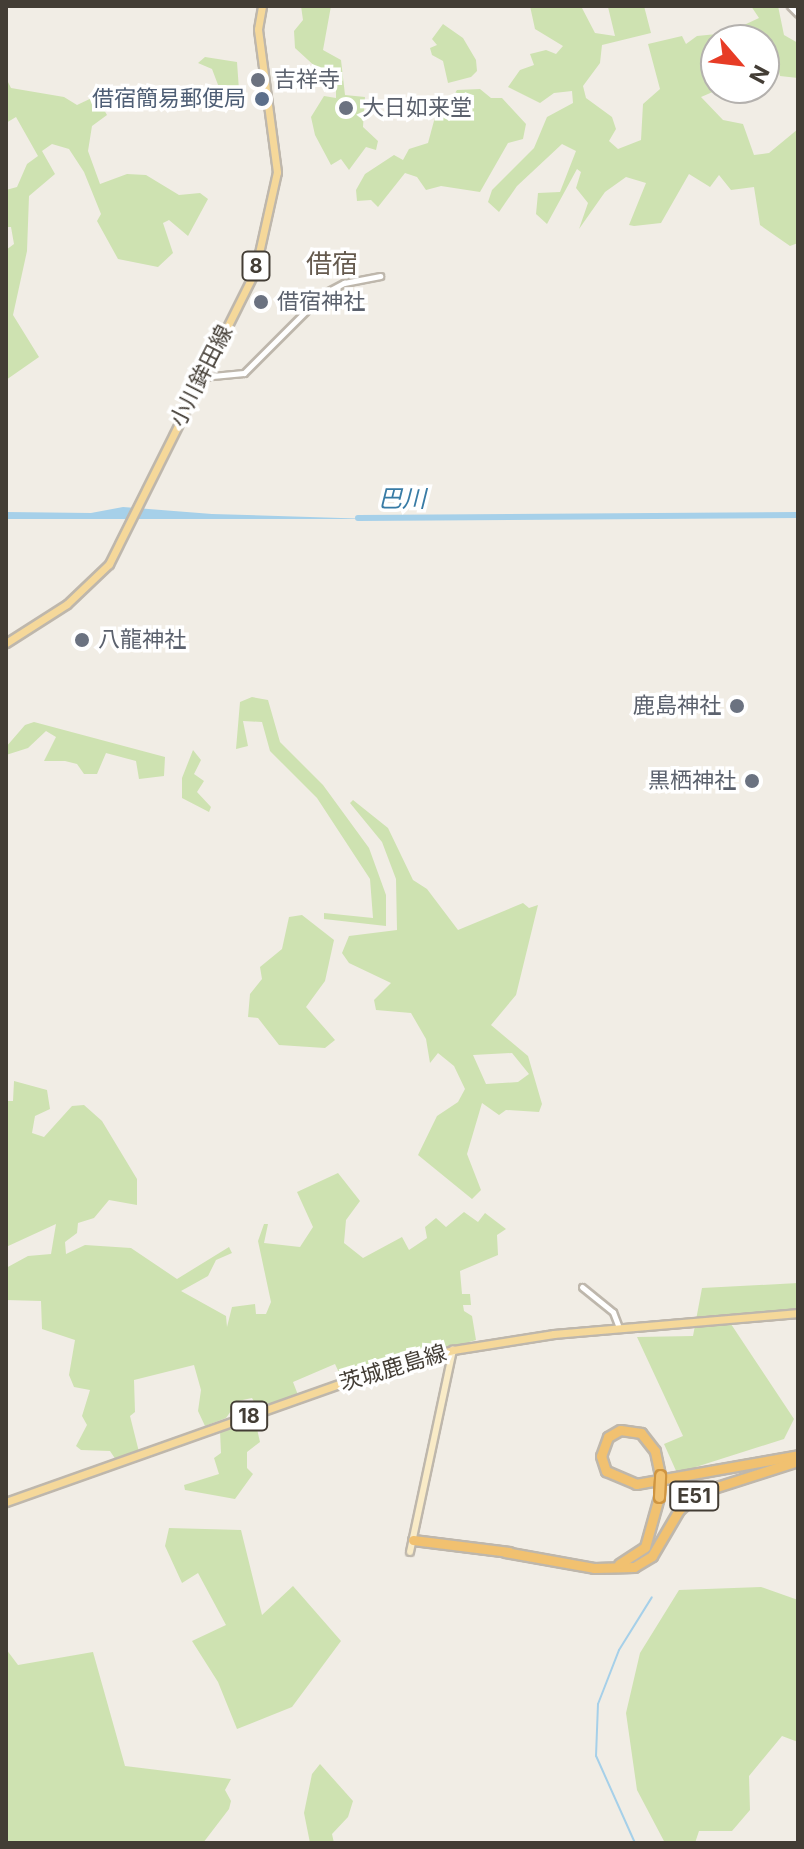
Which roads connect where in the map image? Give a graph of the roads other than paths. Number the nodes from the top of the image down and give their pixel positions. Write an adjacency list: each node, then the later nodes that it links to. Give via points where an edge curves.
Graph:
1 (262, 6): 5 (main road, 小川鉾田線 / 8, via 258,29 277,159 276,189 255,271)
2 (790, 6): 3 (street)
3 (798, 14)
4 (380, 276): 5 (street, via 359,278 323,294 244,373 221,379)
5 (199, 376): 6 (main road, 小川鉾田線 / 8, via 130,524 97,579)
6 (6, 643)
7 (582, 1287): 9 (street, via 613,1312)
8 (798, 1313): 9 (main road, 茨城鹿島線 / 18)
9 (619, 1328): 10 (main road, 茨城鹿島線 / 18)
10 (453, 1350): 13 (main road, 茨城鹿島線 / 18, via 362,1376); 14 (main road)
11 (798, 1455): 16 (highway, bridge, via 772,1461 636,1484 606,1471 601,1456 608,1437 620,1430 641,1433 655,1451 660,1475 659,1497 649,1540 628,1562)
12 (798, 1461): 16 (highway, E51, via 698,1493 679,1510 652,1556 621,1568)
13 (6, 1502)
14 (413, 1540): 15 (main road); 16 (highway)
15 (410, 1552)
16 (505, 1552)

